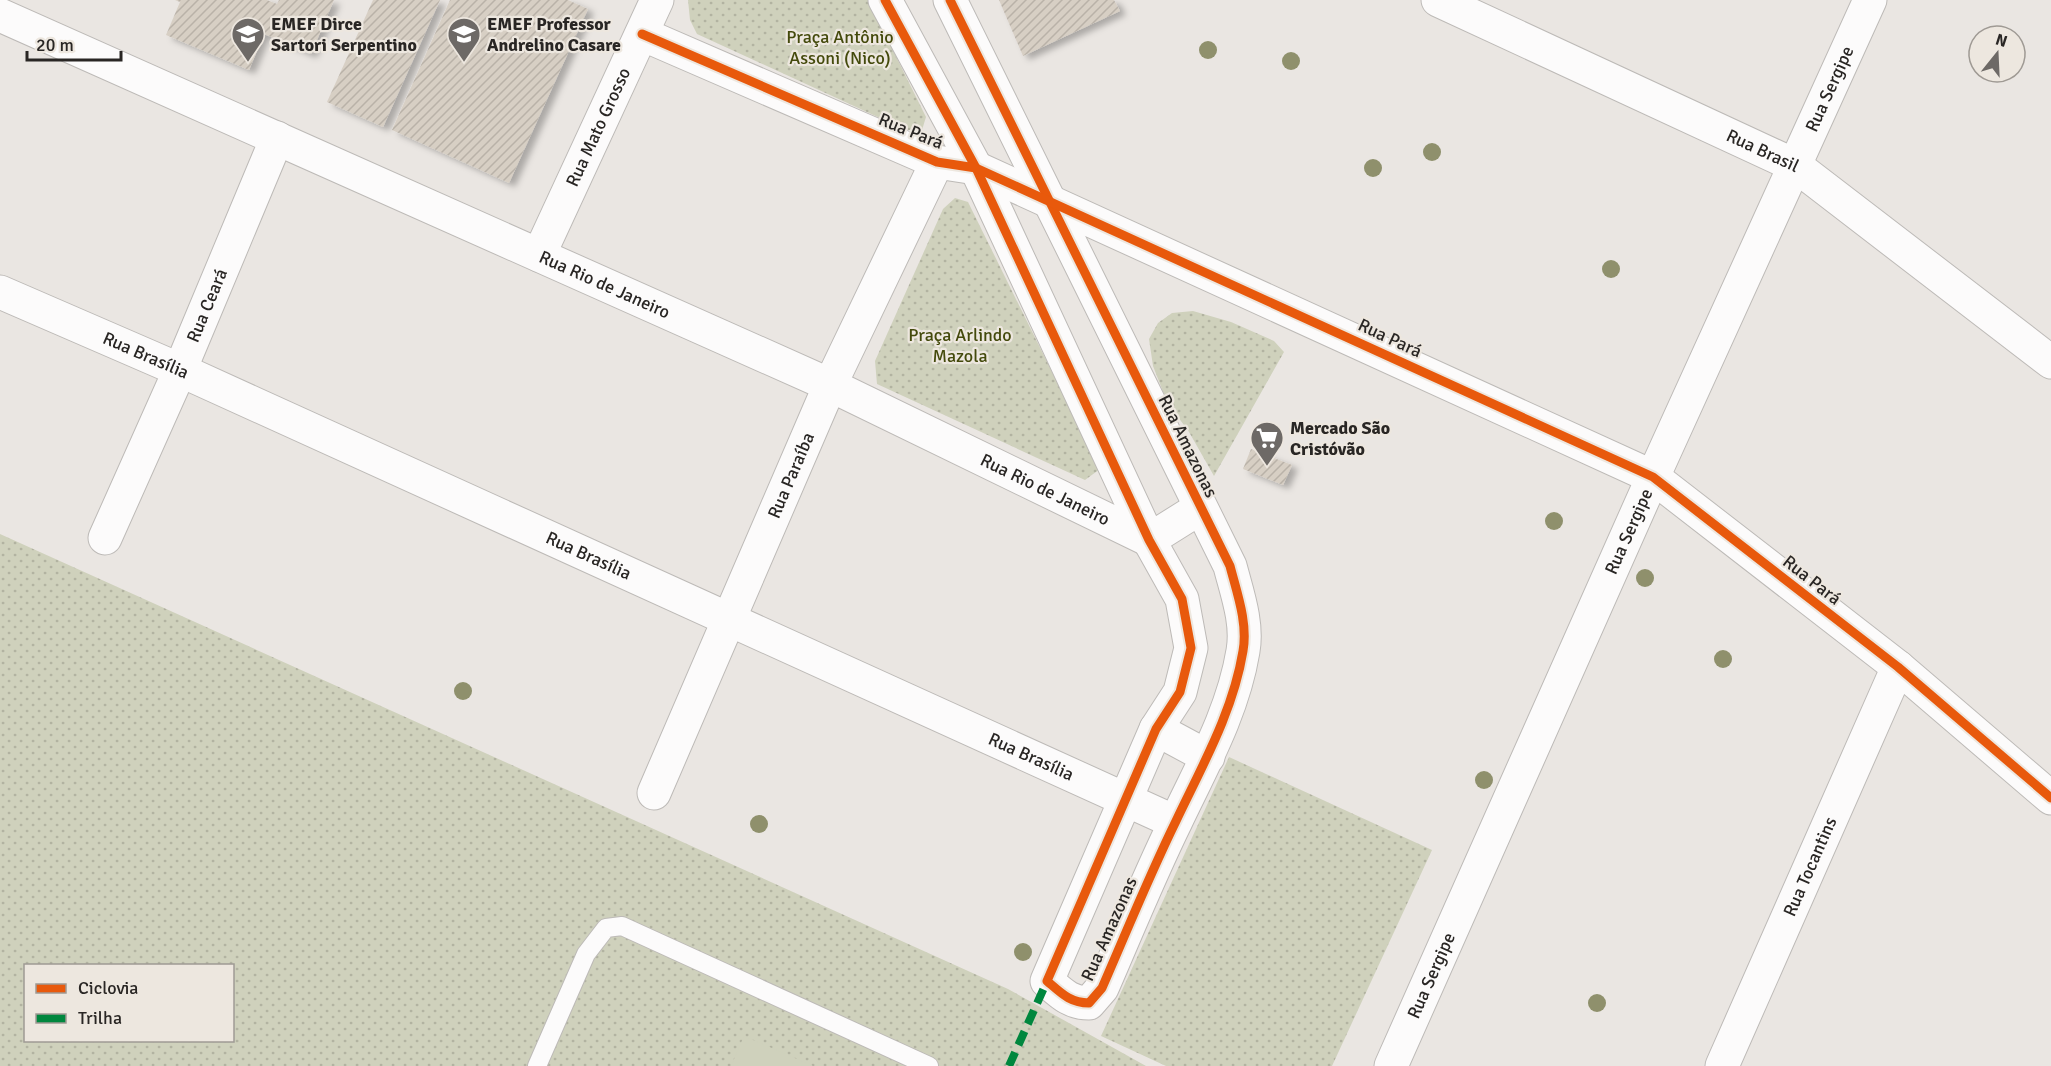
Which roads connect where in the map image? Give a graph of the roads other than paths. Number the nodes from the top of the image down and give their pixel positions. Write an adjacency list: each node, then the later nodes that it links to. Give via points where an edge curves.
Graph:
1 (657, 0): 8 (street, Rua Mato Grosso)
2 (885, 0): 12 (street, Rua Amazonas)
3 (950, 0): 13 (street, Rua Amazonas)
4 (1438, 0): 6 (street, Rua Brasil)
5 (1870, 0): 11 (street, Rua Sergipe)
6 (1481, 9): 11 (street, Rua Brasil)
7 (0, 15): 9 (street, Rua Rio de Janeiro)
8 (642, 34): 10 (street, Rua Pará); 14 (street, Rua Mato Grosso)
9 (277, 138): 14 (street, Rua Rio de Janeiro); 17 (street, Rua Ceará)
10 (937, 162): 12 (street, Rua Pará); 18 (street, Rua Paraíba)
11 (1796, 166): 16 (street, Rua Brasil); 19 (street, Rua Sergipe)
12 (976, 168): 13 (street, Rua Pará); 22 (street, Rua Amazonas)
13 (1050, 201): 19 (street, Rua Pará); 20 (street, Rua Amazonas)
14 (539, 255): 18 (street, Rua Rio de Janeiro)
15 (0, 292): 17 (street, Rua Brasília)
16 (2050, 358)
17 (180, 370): 21 (street, Rua Ceará); 23 (street, Rua Brasília)
18 (830, 385): 22 (street, Rua Rio de Janeiro); 23 (street, Rua Paraíba)
19 (1653, 477): 24 (street, Rua Pará); 33 (street, Rua Sergipe)
20 (1200, 508): 22 (street); 26 (street, Rua Amazonas, via 1230,566 1242,612 1243,640 1229,704)
21 (105, 538)
22 (1149, 540): 25 (street, Rua Amazonas, via 1182,599 1191,648 1180,692)
23 (730, 619): 27 (street, Rua Paraíba); 29 (street, Rua Brasília)
24 (1898, 667): 28 (street, Rua Pará); 34 (street, Rua Tocantins)
25 (1156, 729): 26 (street); 29 (street, Rua Amazonas)
26 (1208, 757): 30 (street, Rua Amazonas)
27 (654, 793)
28 (2051, 798)
29 (1126, 799): 30 (street, Rua Brasília); 30 (street, Rua Amazonas, via 1047,981 1065,997 1089,1003 1101,988)
30 (1175, 822)
31 (537, 1066): 32 (lane, via 586,954 606,928 622,926)
32 (929, 1066)
33 (1390, 1066)
34 (1722, 1066)

